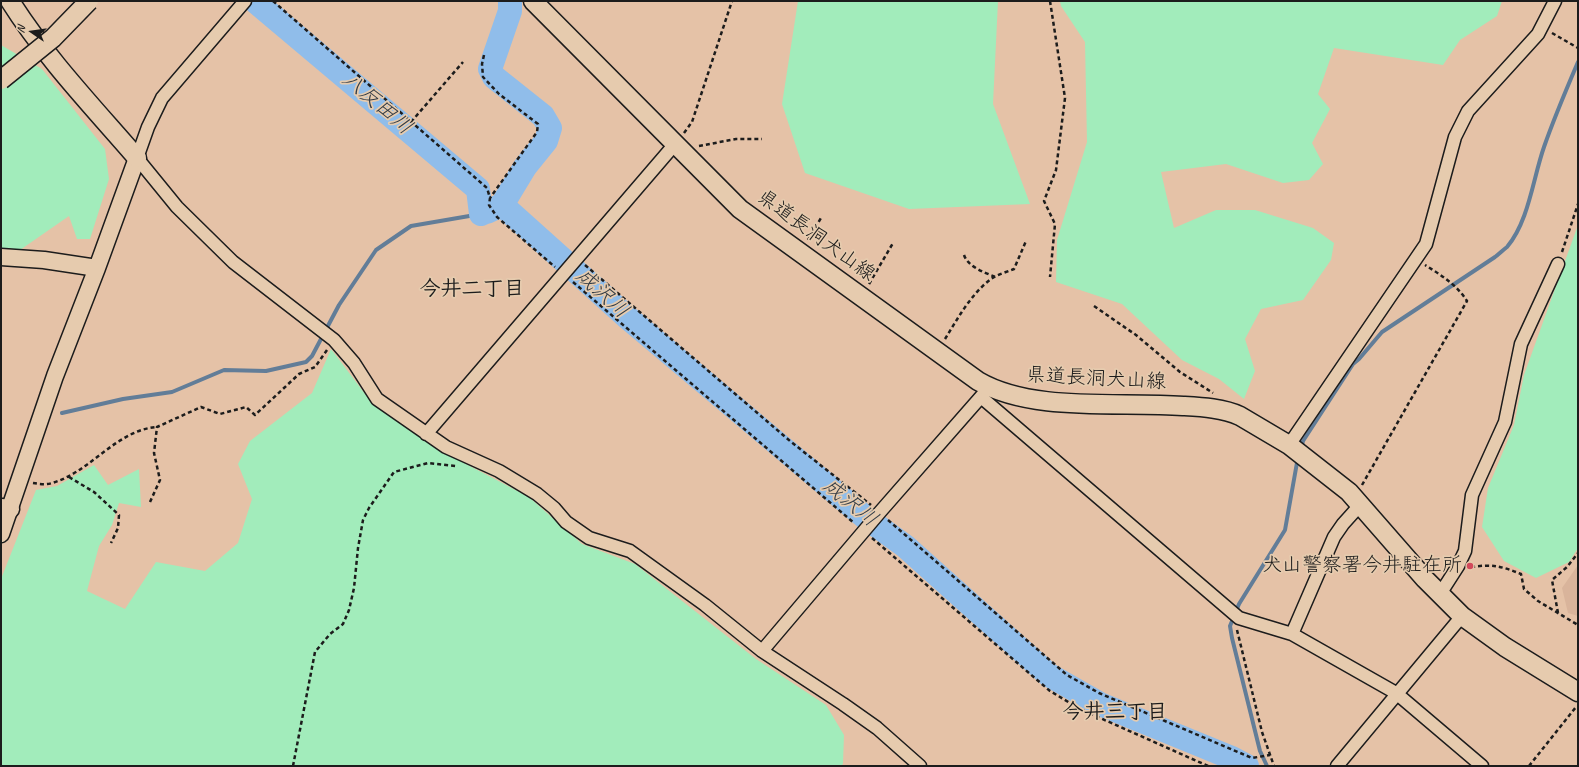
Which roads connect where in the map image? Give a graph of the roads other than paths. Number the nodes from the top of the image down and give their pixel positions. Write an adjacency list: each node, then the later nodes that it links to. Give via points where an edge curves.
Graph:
1 (10, 1): 8 (main road, via 51,58)
2 (88, 1): 6 (main road, bridge, via 53,38)
3 (245, 1): 8 (street, via 162,98)
4 (534, 1): 7 (main road, 県道長洞犬山線)
5 (1555, 1): 14 (street, via 1538,34 1468,111 1456,136 1430,237)
6 (1, 80)
7 (680, 150): 12 (main road, 県道長洞犬山線, via 740,209 861,296); 13 (street, via 571,265)
8 (136, 158): 11 (street); 13 (street, via 177,207 232,262 322,329 354,363 377,399)
9 (1, 257): 11 (street)
10 (1558, 264): 18 (street, via 1521,344 1505,422 1472,495 1465,551)
11 (97, 268): 16 (street, via 55,376 19,483)
12 (985, 392): 14 (main road, 県道長洞犬山線, via 998,392 1042,401 1199,407 1240,416); 20 (street, via 1238,617); 21 (street)
13 (426, 434): 21 (street, via 446,448 499,471 537,494 566,522 589,538 630,551 705,604)
14 (1289, 445): 15 (main road, 県道長洞犬山線)
15 (1358, 501): 18 (main road, 県道長洞犬山線); 20 (street, via 1334,537)
16 (5, 509): 17 (street)
17 (1, 534)
18 (1440, 594): 19 (main road, 県道長洞犬山線)
19 (1462, 616): 22 (main road, 県道長洞犬山線, via 1505,647); 23 (street)
20 (1292, 634): 23 (street)
21 (762, 651): 24 (street, via 877,728)
22 (1578, 692)
23 (1396, 693): 25 (street); 26 (street)
24 (920, 766)
25 (1337, 766)
26 (1482, 766)

